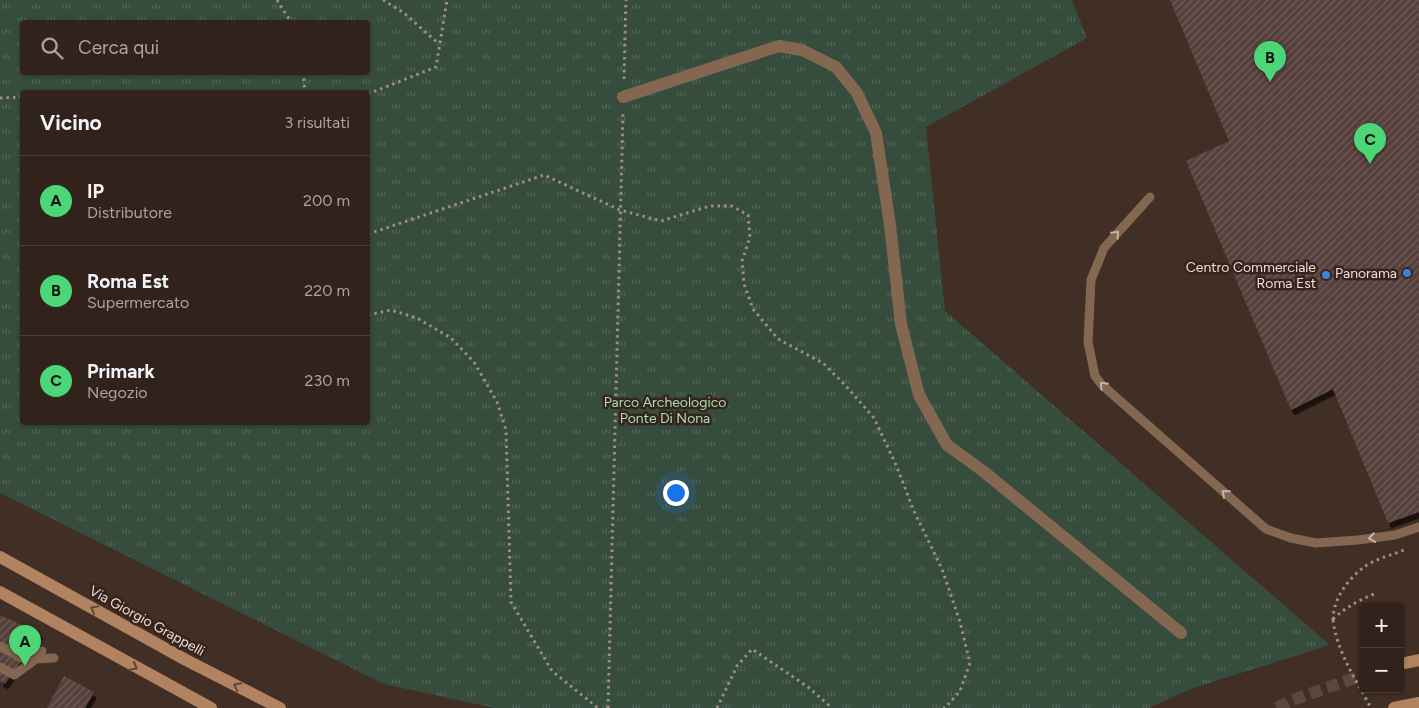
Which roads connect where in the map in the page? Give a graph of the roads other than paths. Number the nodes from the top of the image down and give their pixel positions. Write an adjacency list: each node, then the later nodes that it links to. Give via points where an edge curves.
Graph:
1 (623, 97): 6 (street, via 779,46 802,50 836,67 857,92 876,132 901,324 919,395 947,445)
2 (1150, 197): 3 (lane, one-way to 2, via 1395,535 1316,543 1266,529 1102,385 1095,376 1088,342 1091,280 1104,248)
3 (1419, 526)
4 (0, 557): 15 (street, Via Giorgio Grappelli, one-way to 4)
5 (0, 592): 14 (street, one-way to 14)
6 (1181, 633)
7 (0, 646): 8 (lane, via 23,659)
8 (42, 651)
9 (54, 658): 12 (lane, via 36,658 14,675)
10 (1419, 660): 11 (street)
11 (1404, 663)
12 (0, 667)
13 (1419, 703): 16 (street)
14 (211, 708)
15 (280, 708)
16 (1394, 708)

